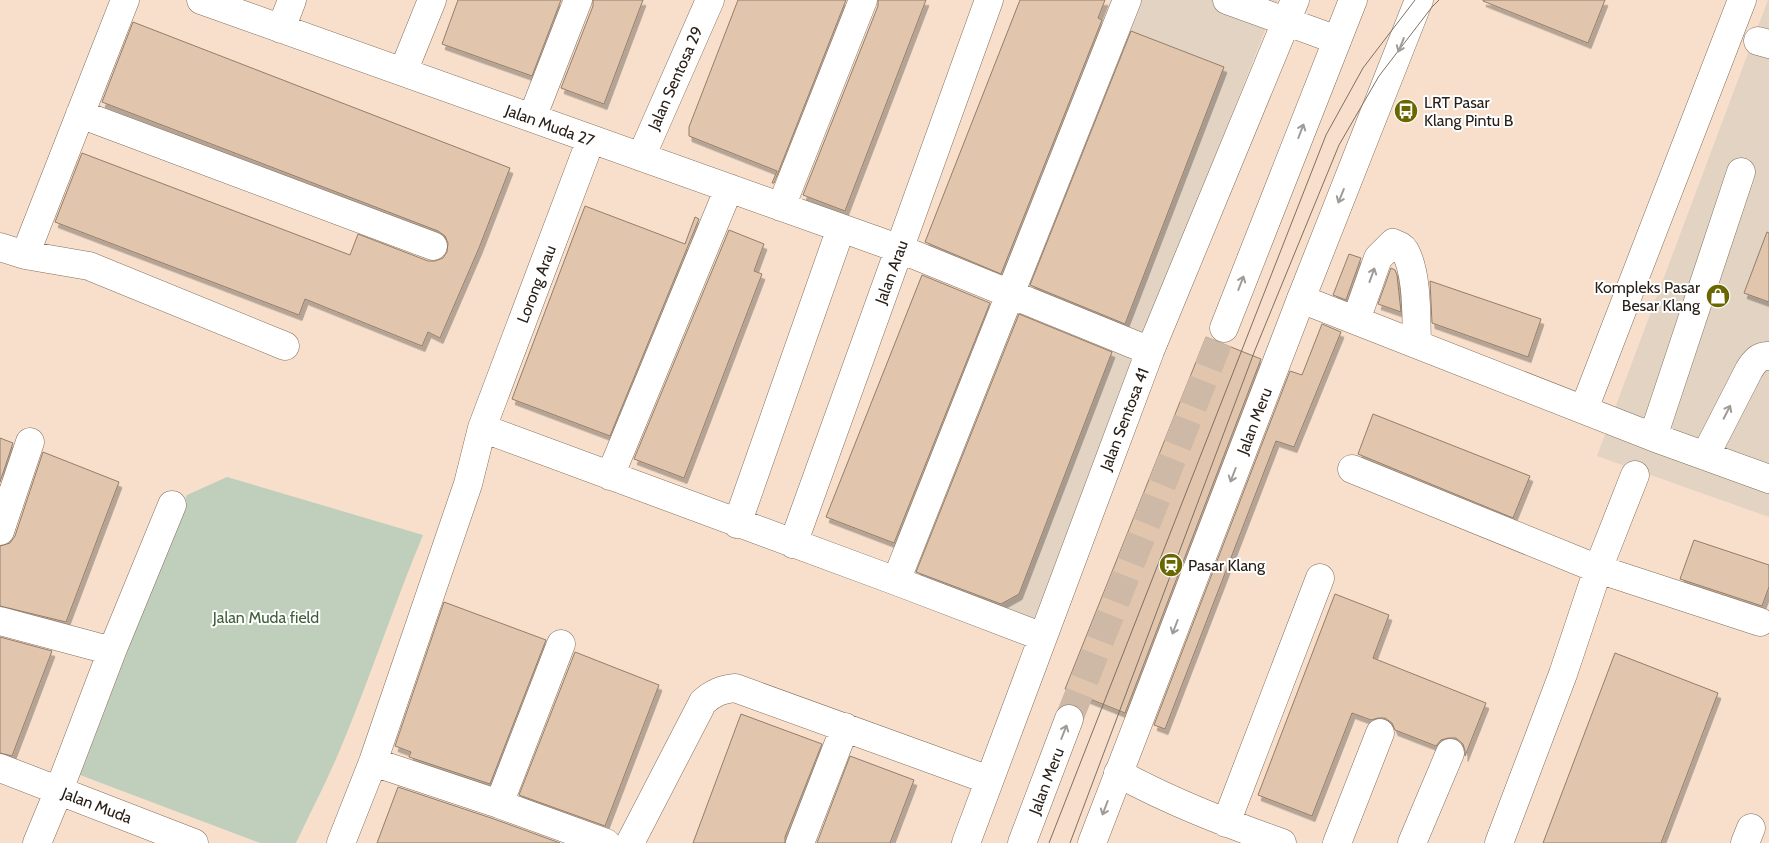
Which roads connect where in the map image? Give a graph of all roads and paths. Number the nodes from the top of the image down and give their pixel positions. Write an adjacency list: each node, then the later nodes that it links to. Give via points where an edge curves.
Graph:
1 (125, 0): 18 (main road)
2 (201, 0): 15 (main road, Jalan Muda 27)
3 (292, 0): 15 (main road)
4 (432, 0): 17 (main road)
5 (578, 0): 19 (main road)
6 (710, 0): 21 (main road, Jalan Sentosa 29)
7 (863, 0): 24 (main road)
8 (989, 0): 27 (main road, Jalan Arau)
9 (1127, 0): 29 (main road)
10 (1227, 0): 14 (main road)
11 (1353, 0): 16 (main road)
12 (1419, 0): 30 (main road, Jalan Meru, one-way to 30)
13 (1742, 0): 37 (main road)
14 (1291, 11): 16 (main road); 35 (main road, Jalan Sentosa 41)
15 (281, 29): 17 (main road, Jalan Muda 27)
16 (1337, 40): 32 (main road, one-way to 16)
17 (403, 72): 19 (main road, Jalan Muda 27)
18 (80, 114): 26 (main road); 28 (main road)
19 (532, 118): 20 (main road, Jalan Muda 27)
20 (591, 139): 21 (main road, Jalan Muda 27); 38 (main road, Lorong Arau)
21 (641, 157): 23 (main road, Jalan Muda 27)
22 (1741, 172): 39 (main road)
23 (729, 188): 24 (main road, Jalan Muda 27); 44 (main road)
24 (781, 207): 25 (main road, Jalan Muda 27)
25 (841, 228): 27 (main road, Jalan Muda 27); 47 (main road)
26 (433, 246)
27 (900, 249): 29 (main road, Jalan Muda 27); 49 (main road, Jalan Arau)
28 (12, 251): 34 (main road, via 90,266)
29 (1010, 294): 35 (main road, Jalan Muda 27); 52 (main road)
30 (1301, 299): 31 (main road); 64 (main road, Jalan Meru, one-way to 64)
31 (1356, 320): 33 (main road); 33 (main road, one-way to 33, via 1378,258 1393,243 1405,251 1411,270 1416,295)
32 (1224, 328)
33 (1417, 344): 37 (main road)
34 (285, 346)
35 (1150, 351): 55 (main road, Jalan Sentosa 41)
36 (1769, 356): 41 (main road, one-way to 36, via 1755,360)
37 (1584, 409): 39 (main road)
38 (482, 428): 44 (main road); 62 (main road, Lorong Arau, via 468,484)
39 (1653, 437): 41 (main road)
40 (30, 442): 48 (main road)
41 (1705, 456): 45 (main road)
42 (1352, 469): 50 (main road)
43 (1635, 475): 50 (main road)
44 (610, 476): 47 (main road)
45 (1769, 479)
46 (172, 505): 57 (main road)
47 (737, 524): 49 (main road)
48 (0, 531)
49 (794, 544): 52 (main road)
50 (1598, 569): 54 (main road); 81 (main road, via 1563,674)
51 (1320, 578): 68 (main road)
52 (896, 581): 55 (main road)
53 (0, 621): 57 (main road)
54 (1760, 622)
55 (1042, 637): 65 (main road, Jalan Sentosa 41)
56 (561, 644): 67 (main road)
57 (112, 651): 66 (main road)
58 (1070, 719): 76 (main road, Jalan Meru, one-way to 58)
59 (845, 727): 65 (main road); 73 (main road, via 735,688 712,694 703,702); 74 (main road)
60 (1380, 732): 79 (main road)
61 (1450, 754): 80 (main road)
62 (373, 762): 67 (main road); 71 (main road, Lorong Arau)
63 (0, 768): 66 (main road, Jalan Muda)
64 (1118, 773): 68 (main road); 77 (main road, Jalan Meru, one-way to 77)
65 (989, 780): 75 (main road, Jalan Sentosa 41)
66 (59, 790): 69 (main road); 70 (main road, Jalan Muda)
67 (499, 804): 72 (main road)
68 (1226, 824): 78 (main road)
69 (37, 843)
70 (194, 843)
71 (341, 843)
72 (606, 843)
73 (630, 843)
74 (800, 843)
75 (966, 843)
76 (1022, 843)
77 (1092, 843)
78 (1282, 843)
79 (1337, 843)
80 (1412, 843)
81 (1499, 843)

